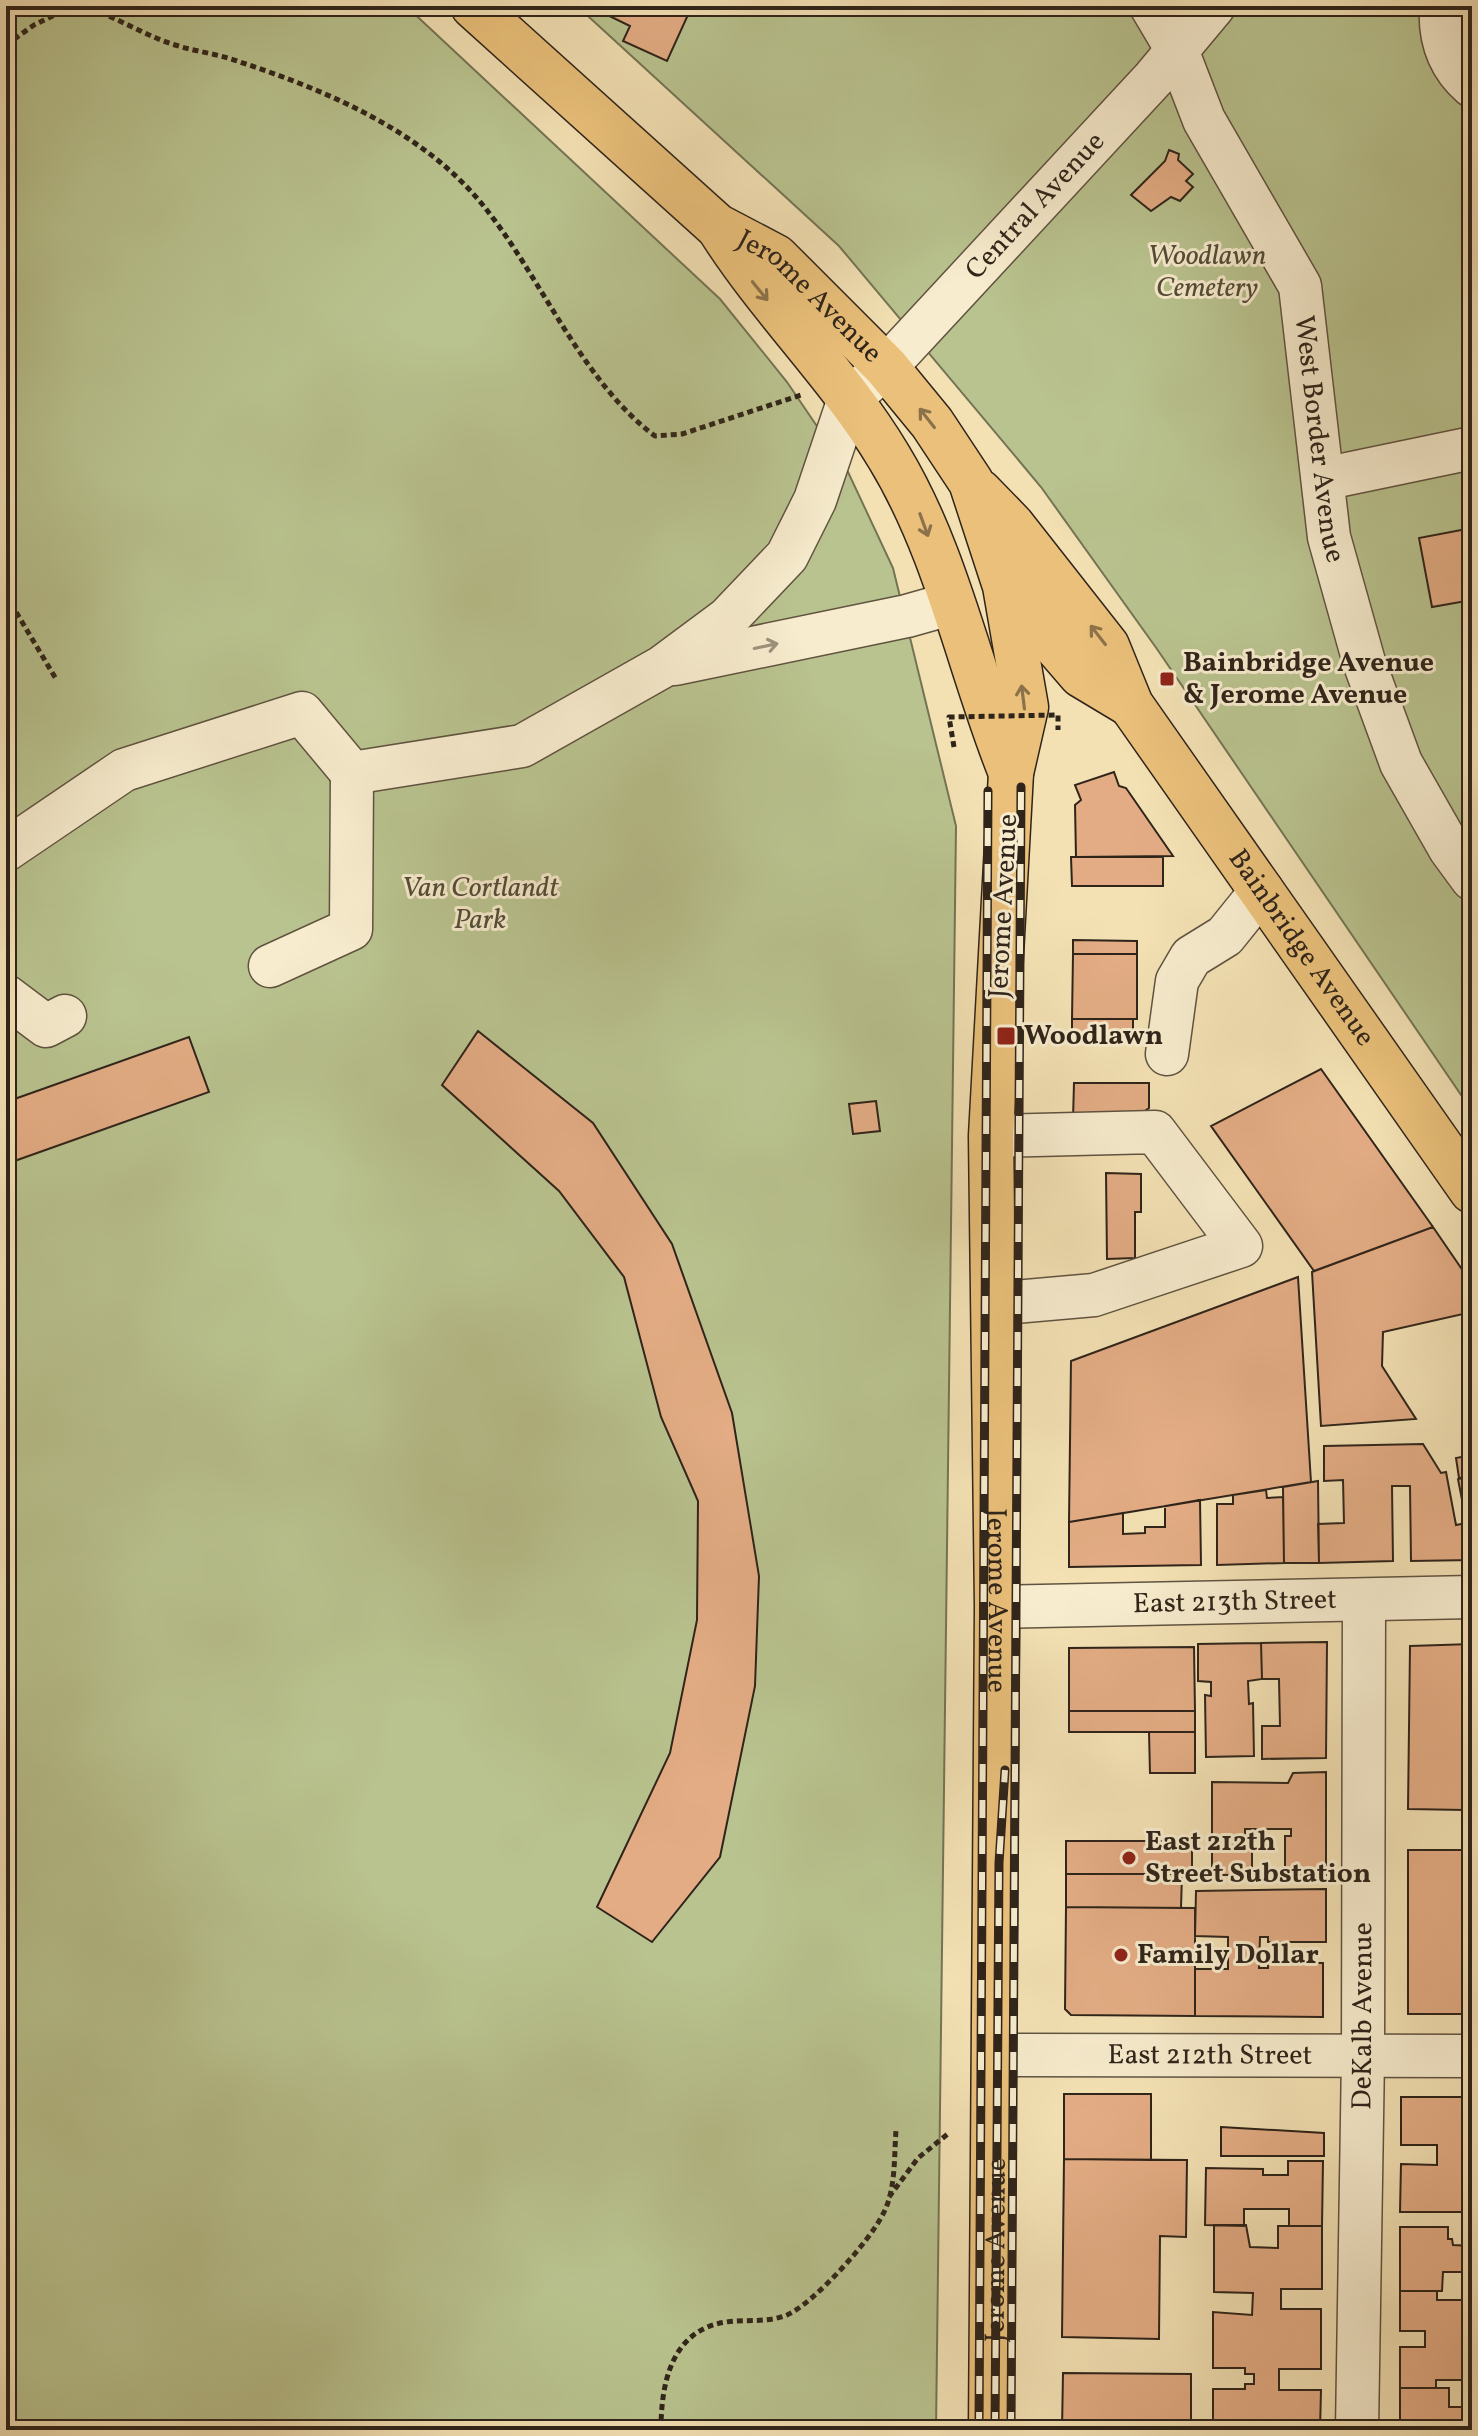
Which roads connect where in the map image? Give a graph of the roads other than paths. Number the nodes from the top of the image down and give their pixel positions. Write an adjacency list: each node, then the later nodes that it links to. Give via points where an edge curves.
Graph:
1 (473, 6): 7 (main road, Jerome Avenue)
2 (1151, 6): 5 (street, West Border Avenue)
3 (1214, 6): 5 (street, Central Avenue)
4 (1441, 6): 6 (street, via 1449,58)
5 (1177, 50): 8 (street, Central Avenue); 11 (street, West Border Avenue, via 1204,120 1300,286)
6 (1472, 86)
7 (717, 226): 8 (main road, Jerome Avenue, via 776,257); 9 (main road, Jerome Avenue, one-way to 9, via 752,280)
8 (886, 367): 9 (street, Central Avenue); 12 (main road, Jerome Avenue, one-way to 8)
9 (849, 399): 14 (main road, Jerome Avenue, one-way to 14, via 919,512); 15 (street, via 815,500 787,556 728,618)
10 (1472, 448): 11 (street)
11 (1323, 479): 20 (street, West Border Avenue, via 1329,537 1364,662 1401,763)
12 (971, 482): 13 (main road, Jerome Avenue); 16 (main road, Bainbridge Avenue, one-way to 12, via 1107,646 1012,525)
13 (1005, 586): 14 (main road); 16 (main road, Bainbridge Avenue, via 1081,675); 18 (main road, Jerome Avenue, one-way to 13, via 1026,707)
14 (953, 603): 15 (street, one-way to 14); 18 (main road, Jerome Avenue)
15 (662, 667): 17 (street, via 522,746)
16 (1131, 705): 21 (main road, Bainbridge Avenue)
17 (352, 773): 19 (street, via 302,713 124,770); 22 (street, via 351,929)
18 (1011, 773): 26 (main road, Jerome Avenue)
19 (6, 850)
20 (1472, 879)
21 (1262, 890): 25 (street, via 1225,936 1191,957 1177,981); 27 (main road, Bainbridge Avenue)
22 (270, 966)
23 (6, 996): 24 (street, via 46,1026)
24 (65, 1016)
25 (1167, 1054)
26 (991, 1136): 28 (main road, Jerome Avenue); 28 (street, via 1155,1132 1241,1246 1094,1295)
27 (1472, 1191)
28 (993, 1304): 31 (main road, Jerome Avenue)
29 (1472, 1597): 30 (street, East 213th Street)
30 (1364, 1600): 31 (street, East 213th Street); 33 (street, DeKalb Avenue)
31 (997, 1607): 32 (main road, Jerome Avenue)
32 (994, 2055): 33 (street, East 212th Street); 35 (main road, Jerome Avenue)
33 (1363, 2056): 34 (street, East 212th Street); 36 (street, DeKalb Avenue)
34 (1472, 2056)
35 (991, 2430)
36 (1357, 2430)

